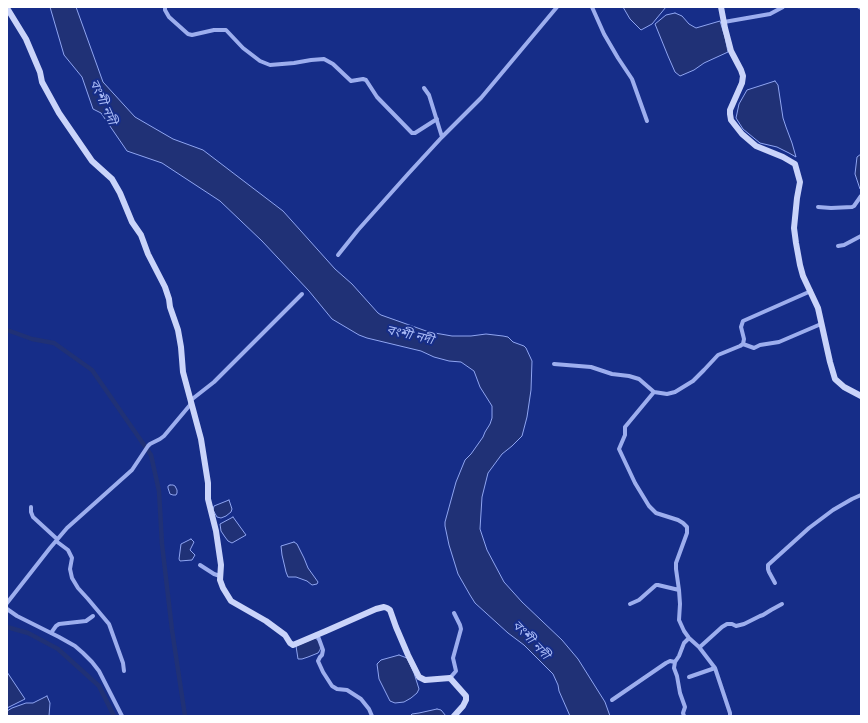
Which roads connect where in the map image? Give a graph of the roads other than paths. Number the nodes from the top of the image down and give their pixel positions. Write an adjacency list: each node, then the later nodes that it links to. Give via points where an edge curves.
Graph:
1 (165, 7): 9 (street, via 168,17 188,34 226,30 243,48 270,65 324,60 333,64 350,82 366,80 377,97 412,133)
2 (556, 7): 11 (street, via 481,98)
3 (592, 7): 10 (street, via 604,34 632,79)
4 (721, 7): 7 (street)
5 (783, 7): 7 (street, via 770,14)
6 (7, 8): 24 (street, via 26,39 51,100 92,161 112,179 132,222 141,235 169,299 178,330)
7 (724, 22): 17 (street, via 731,52 743,76 730,110 731,120 756,146 783,157 796,166 800,182 794,228 800,265)
8 (424, 88): 9 (street)
9 (437, 119): 11 (street)
10 (647, 121)
11 (442, 137): 16 (street)
12 (861, 196): 13 (street, via 852,207)
13 (818, 207)
14 (861, 236): 15 (street)
15 (838, 246)
16 (338, 255)
17 (811, 291): 19 (street); 20 (street, via 743,321)
18 (302, 294): 24 (street, via 214,382)
19 (821, 324): 20 (street, via 779,342 754,348); 23 (street, via 835,379)
20 (743, 344): 22 (street, via 718,355 693,381 675,392)
21 (554, 364): 22 (street, via 590,367 629,376 639,379)
22 (654, 392): 31 (street, via 626,427 619,449 649,506 656,513 684,522 687,527 687,534 676,563)
23 (861, 396)
24 (191, 400): 27 (street, via 188,408 164,436 148,446 132,470); 29 (street, via 201,439 208,499 221,565)
25 (861, 495): 30 (street, via 833,510 809,528 768,565)
26 (31, 507): 27 (street, via 33,517)
27 (57, 540): 32 (street); 44 (street, via 68,550 72,558 70,569 78,588 109,624)
28 (200, 565): 29 (street)
29 (220, 576): 39 (street, via 223,588 231,601 266,621 285,635 293,645)
30 (775, 583)
31 (679, 590): 33 (street, via 658,585); 40 (street, via 679,620)
32 (7, 603)
33 (630, 604)
34 (782, 604): 41 (street, via 744,624 727,624)
35 (7, 608): 38 (street, via 17,616)
36 (454, 613): 46 (street, via 461,629 453,658 456,670)
37 (93, 616): 38 (street, via 86,621 59,624)
38 (51, 633): 48 (street, via 75,646 92,662)
39 (317, 635): 46 (street, via 376,609 388,608 419,677 425,680); 49 (street, via 323,650 318,662 332,686 347,690 362,699)
40 (689, 638): 41 (street); 42 (street)
41 (699, 647): 43 (street)
42 (675, 662): 47 (street, via 670,660); 51 (street, via 674,668 685,707)
43 (715, 668): 45 (street); 52 (street)
44 (124, 671)
45 (689, 677)
46 (450, 678): 50 (street, via 466,696 466,700)
47 (612, 700)
48 (122, 716)
49 (372, 716)
50 (454, 716)
51 (684, 716)
52 (730, 716)

